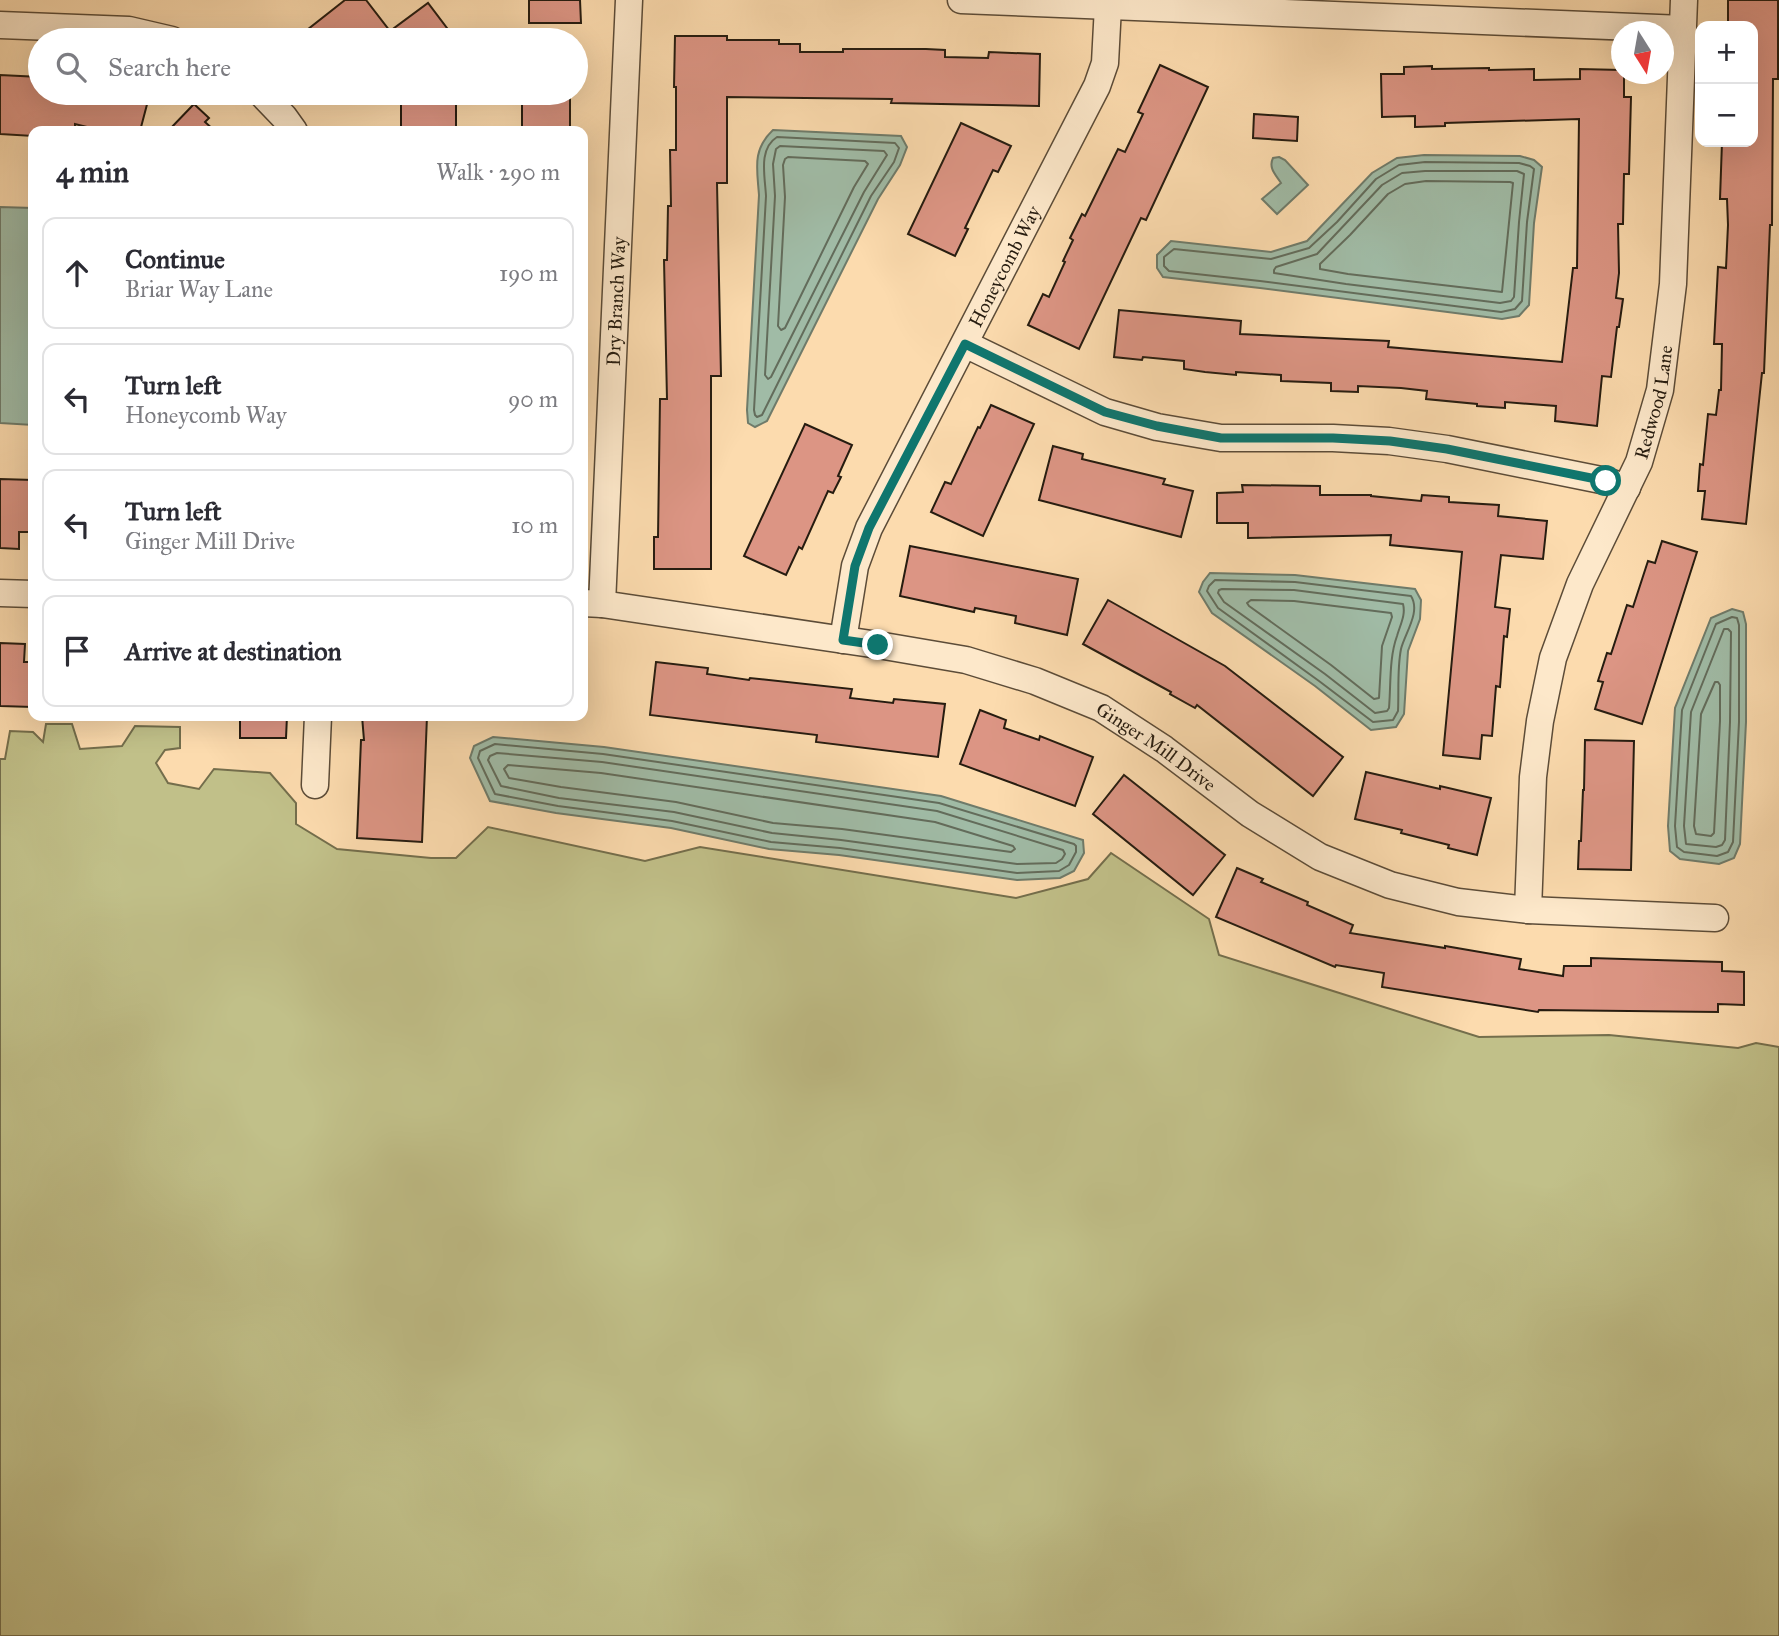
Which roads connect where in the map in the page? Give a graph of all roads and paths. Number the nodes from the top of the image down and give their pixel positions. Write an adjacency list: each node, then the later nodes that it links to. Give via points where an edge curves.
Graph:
1 (629, 0): 16 (street, Dry Branch Way)
2 (961, 0): 4 (street)
3 (1684, 0): 9 (street, Redwood Lane)
4 (1108, 6): 5 (street); 12 (street, Honeycomb Way, via 1105,63 1097,86)
5 (1278, 6): 6 (street)
6 (1319, 7): 9 (street)
7 (0, 25): 8 (street)
8 (77, 28)
9 (1683, 29): 13 (street, Redwood Lane, via 1673,284 1660,390)
10 (272, 105): 11 (street)
11 (290, 126)
12 (965, 344): 13 (street, via 1105,412 1157,426 1221,438 1390,441); 17 (street, Honeycomb Way, via 869,528 855,566)
13 (1627, 488): 20 (street, Redwood Lane, via 1580,584 1553,658 1533,777)
14 (0, 593): 15 (street)
15 (28, 594)
16 (592, 604): 17 (street, Ginger Mill Drive)
17 (843, 640): 20 (street, Ginger Mill Drive, via 966,660 1035,681 1101,708 1250,814 1320,857 1390,885 1458,902)
18 (318, 721): 19 (street)
19 (315, 785)
20 (1528, 910): 21 (street, Ginger Mill Drive)
21 (1715, 918)

